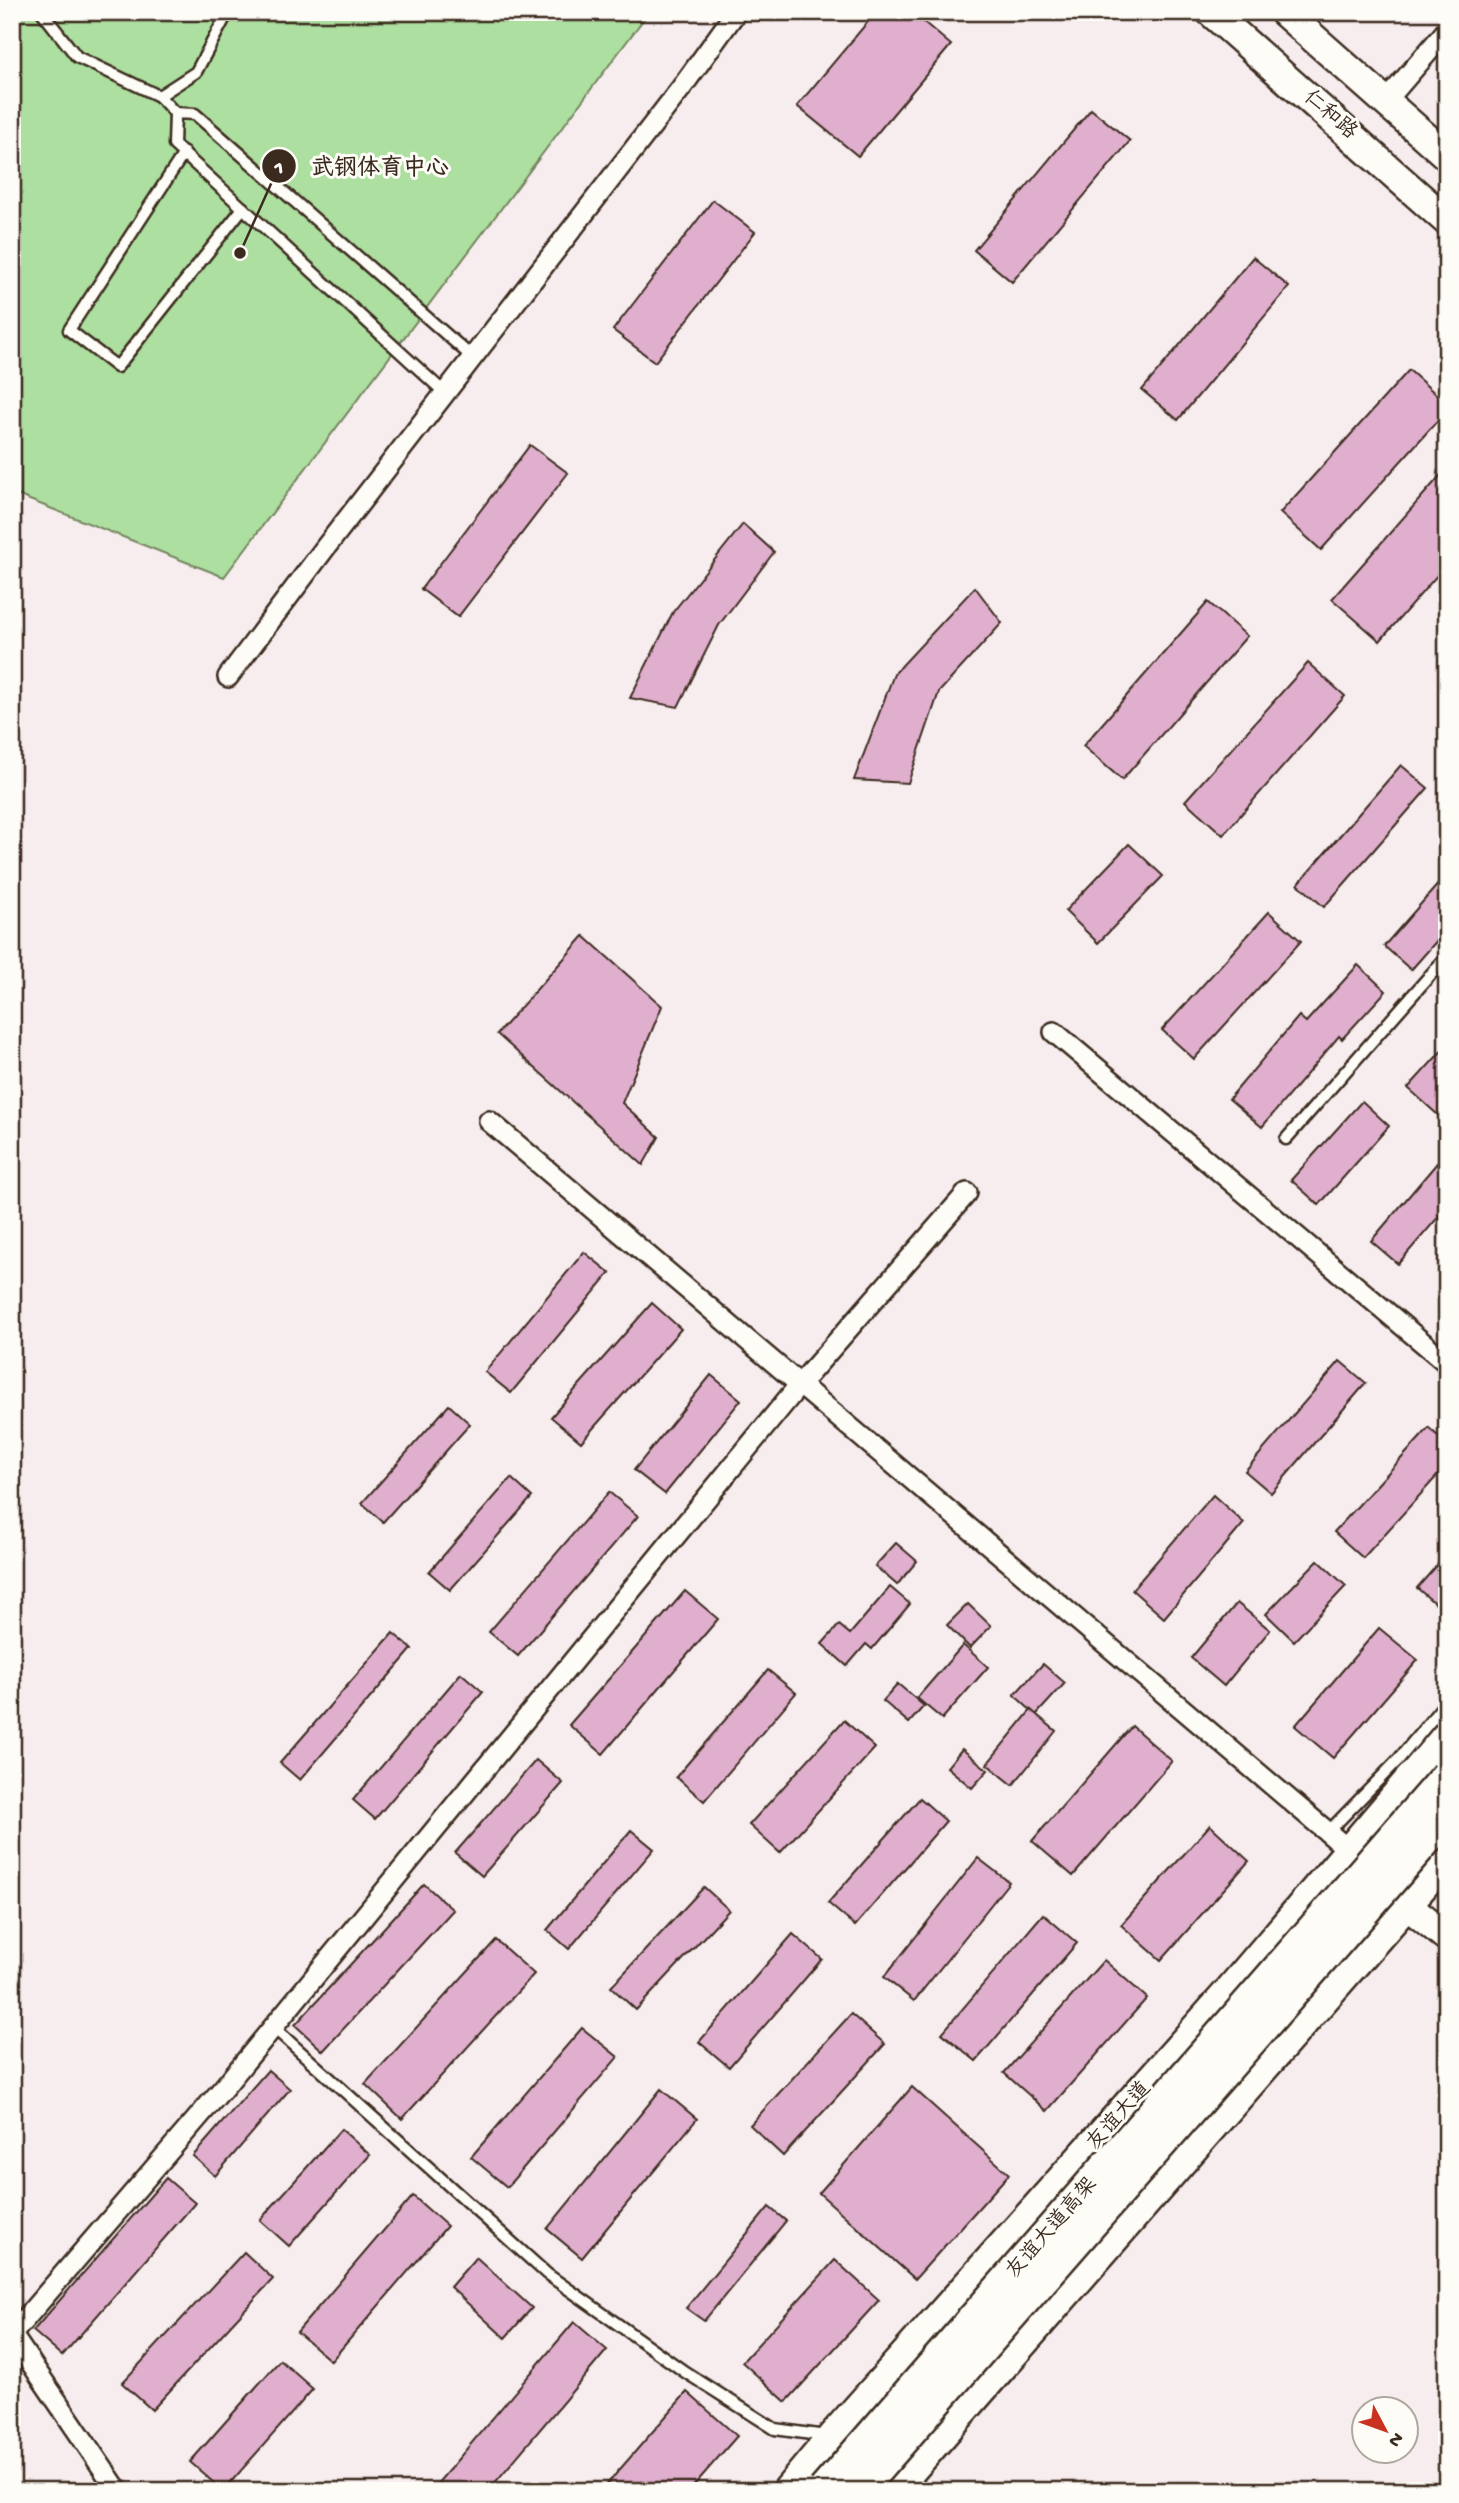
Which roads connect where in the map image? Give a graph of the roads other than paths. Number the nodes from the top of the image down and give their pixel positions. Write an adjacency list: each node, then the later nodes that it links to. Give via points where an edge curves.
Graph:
1 (42, 12): 7 (lane, via 77,57)
2 (228, 12): 7 (lane, via 196,72)
3 (736, 12): 14 (street)
4 (1211, 12): 13 (main road, 仁和路)
5 (1284, 12): 8 (main road)
6 (1447, 30): 8 (street)
7 (159, 96): 9 (lane)
8 (1386, 101): 11 (main road)
9 (175, 113): 10 (lane, via 174,145); 14 (lane, via 195,114)
10 (184, 153): 12 (lane); 12 (lane, via 69,330 117,367)
11 (1447, 156)
12 (243, 208): 15 (lane)
13 (1447, 221)
14 (472, 357): 15 (street)
15 (445, 393): 16 (street)
16 (228, 677)
17 (1447, 956): 20 (lane)
18 (1054, 1032): 22 (street)
19 (489, 1121): 23 (street)
20 (1286, 1139)
21 (967, 1193): 23 (street)
22 (1447, 1363)
23 (800, 1384): 28 (street); 32 (street)
24 (1447, 1701): 28 (lane)
25 (1447, 1738): 28 (main road, 友谊大道)
26 (1447, 1776): 37 (main road, 友谊大道高架, bridge)
27 (1447, 1815): 38 (main road, 友谊大道高架, bridge)
28 (1339, 1841): 30 (street); 34 (main road, 友谊大道, via 1226,1997)
29 (1447, 1856): 30 (main road)
30 (1406, 1904): 31 (main road); 39 (main road)
31 (1447, 1937)
32 (273, 2028): 33 (street); 34 (lane, via 547,2274 775,2429)
33 (12, 2335): 35 (street)
34 (834, 2437): 36 (main road, 友谊大道)
35 (118, 2491)
36 (789, 2491)
37 (824, 2491)
38 (857, 2491)
39 (891, 2491)

